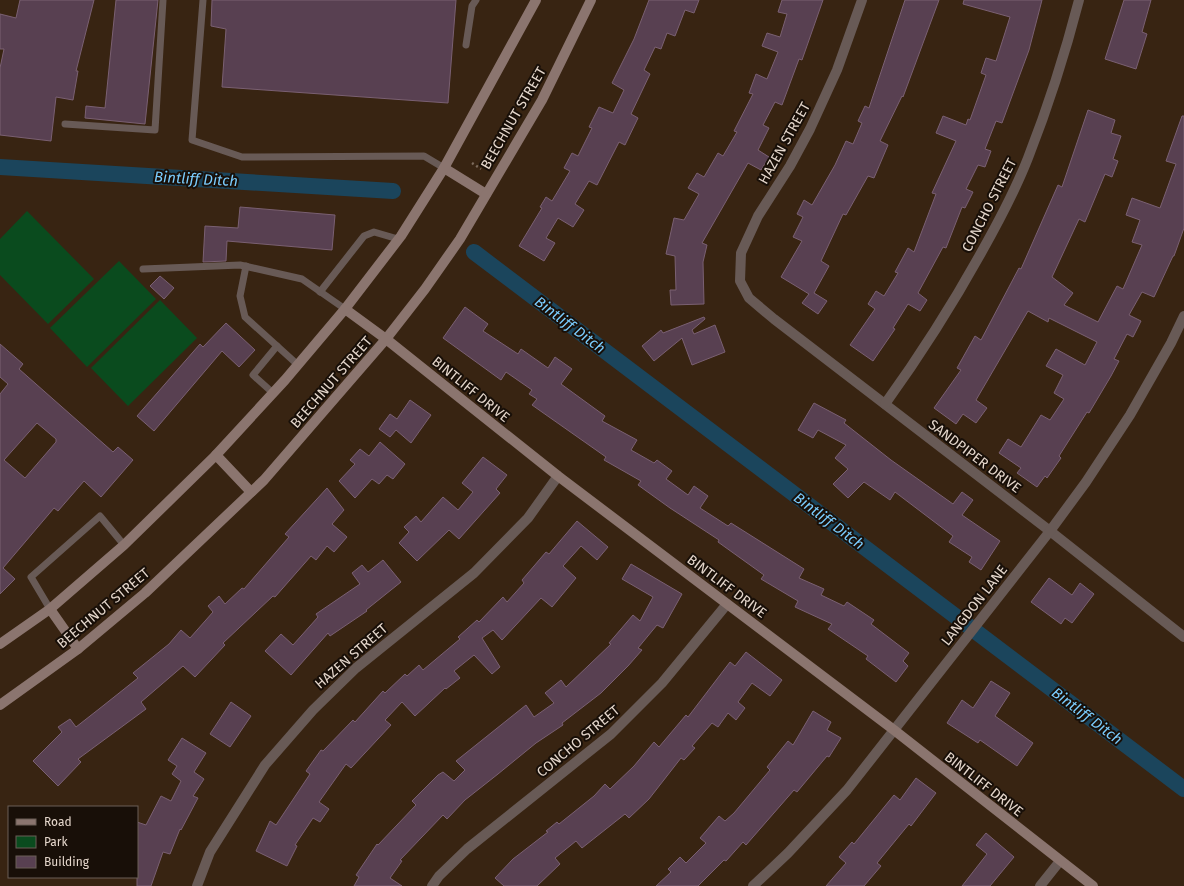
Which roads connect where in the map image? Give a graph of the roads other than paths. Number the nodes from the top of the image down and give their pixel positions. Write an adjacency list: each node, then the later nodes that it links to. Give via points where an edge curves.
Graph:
1 (163, 0): 9 (lane, via 155,130)
2 (203, 0): 10 (lane, via 192,140 242,157 424,156)
3 (476, 0): 8 (lane, via 472,6)
4 (536, 0): 10 (main road)
5 (591, 0): 11 (main road, BEECHNUT STREET, via 542,100)
6 (862, 0): 16 (street, HAZEN STREET, via 837,70 810,128 790,166 758,216 741,253 740,281)
7 (1079, 0): 23 (street, CONCHO STREET, via 1050,97 1032,146 999,220 924,350)
8 (466, 45)
9 (65, 124)
10 (444, 168): 11 (main road); 12 (main road)
11 (486, 194): 19 (main road, BEECHNUT STREET, via 460,239 426,289)
12 (398, 239): 15 (lane, via 374,232 364,236); 17 (main road)
13 (246, 266): 14 (lane); 15 (lane, via 302,279); 20 (lane, via 240,296 245,318)
14 (143, 269)
15 (320, 292): 17 (lane)
16 (749, 298): 23 (street, SANDPIPER DRIVE)
17 (344, 309): 19 (main road, BINTLIFF DRIVE); 21 (main road)
18 (1184, 316): 27 (street, LANGDON LANE, via 1130,415)
19 (386, 339): 25 (main road, BINTLIFF DRIVE); 26 (main road, BEECHNUT STREET, via 264,480)
20 (277, 346): 21 (lane); 22 (lane, via 253,375)
21 (298, 365): 22 (main road)
22 (273, 393): 24 (main road)
23 (885, 404): 27 (street, SANDPIPER DRIVE)
24 (216, 456): 26 (main road); 28 (main road)
25 (558, 476): 29 (main road, BINTLIFF DRIVE); 37 (street, HAZEN STREET, via 528,518 474,573 356,668 313,710 265,765 210,852)
26 (250, 492): 33 (main road, BEECHNUT STREET, via 145,593)
27 (1050, 531): 31 (street, SANDPIPER DRIVE); 35 (street, LANGDON LANE)
28 (124, 545): 30 (main road); 30 (lane, via 100,516 31,577)
29 (727, 604): 35 (main road, BINTLIFF DRIVE); 38 (street, CONCHO STREET, via 662,683 611,734 467,849)
30 (50, 609): 32 (main road); 33 (main road)
31 (1184, 636)
32 (0, 644)
33 (78, 649): 34 (main road, BEECHNUT STREET)
34 (0, 705)
35 (894, 730): 36 (main road, BINTLIFF DRIVE); 39 (street, LANGDON LANE, via 848,790)
36 (1060, 861): 40 (street); 41 (main road, BINTLIFF DRIVE)
37 (197, 886)
38 (432, 886)
39 (753, 886)
40 (1040, 886)
41 (1093, 886)

